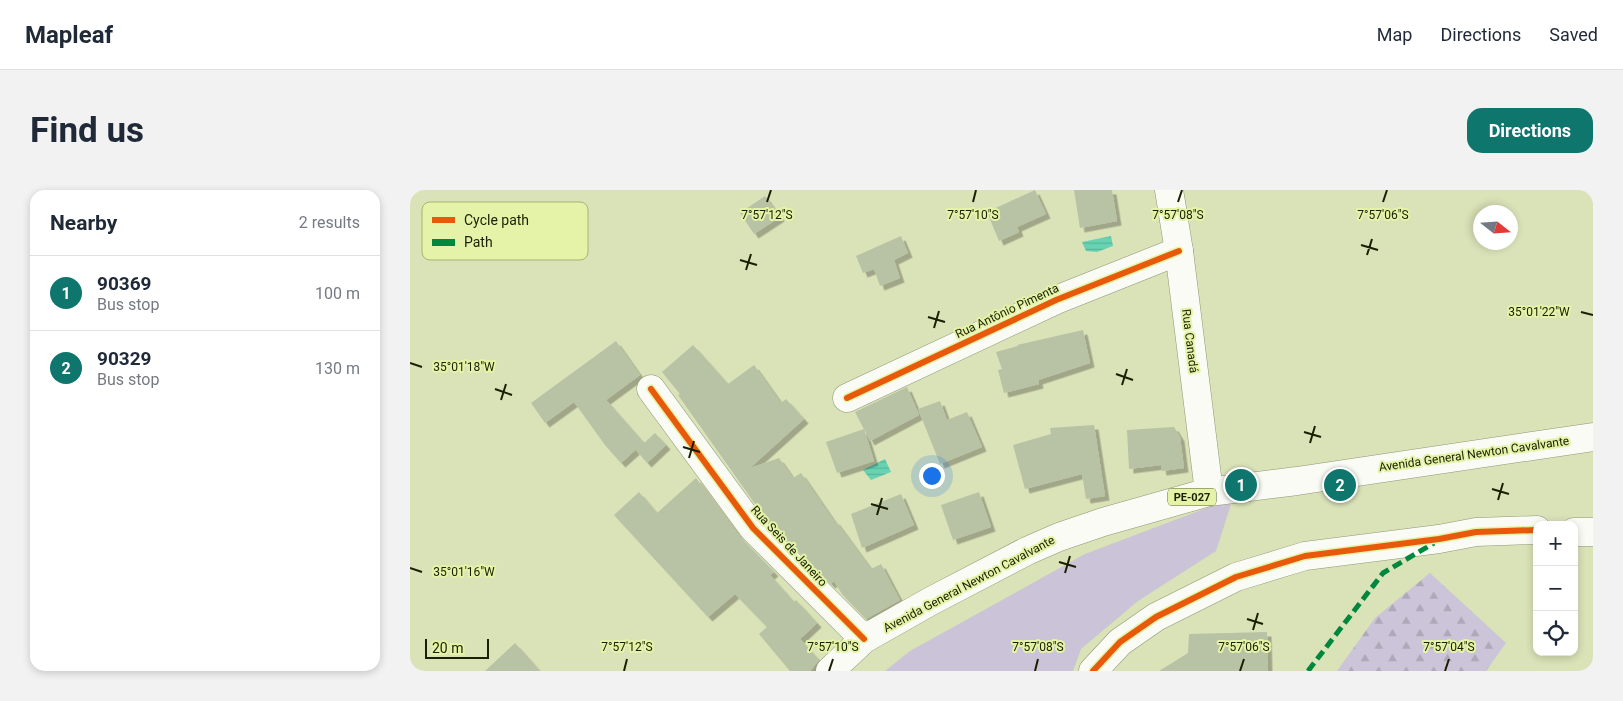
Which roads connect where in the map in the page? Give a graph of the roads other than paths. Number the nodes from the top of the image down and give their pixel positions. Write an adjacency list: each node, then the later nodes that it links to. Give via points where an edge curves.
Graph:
1 (1169, 190): 2 (street, Rua Canadá)
2 (1179, 251): 4 (street, Rua Antônio Pimenta, via 1056,300); 6 (street, Rua Canadá)
3 (651, 389): 10 (street, Rua Seis de Janeiro, via 753,528)
4 (847, 398)
5 (1593, 437): 6 (street, Avenida General Newton Cavalvante / PE-027)
6 (1209, 492): 10 (street, Avenida General Newton Cavalvante / PE-027, via 1059,537 931,601)
7 (1533, 530): 12 (street, via 1476,532 1305,556 1244,574 1156,617 1120,642)
8 (1578, 532): 9 (street)
9 (1593, 532)
10 (864, 639): 11 (street, Avenida General Newton Cavalvante / PE-027)
11 (830, 671)
12 (1093, 671)

